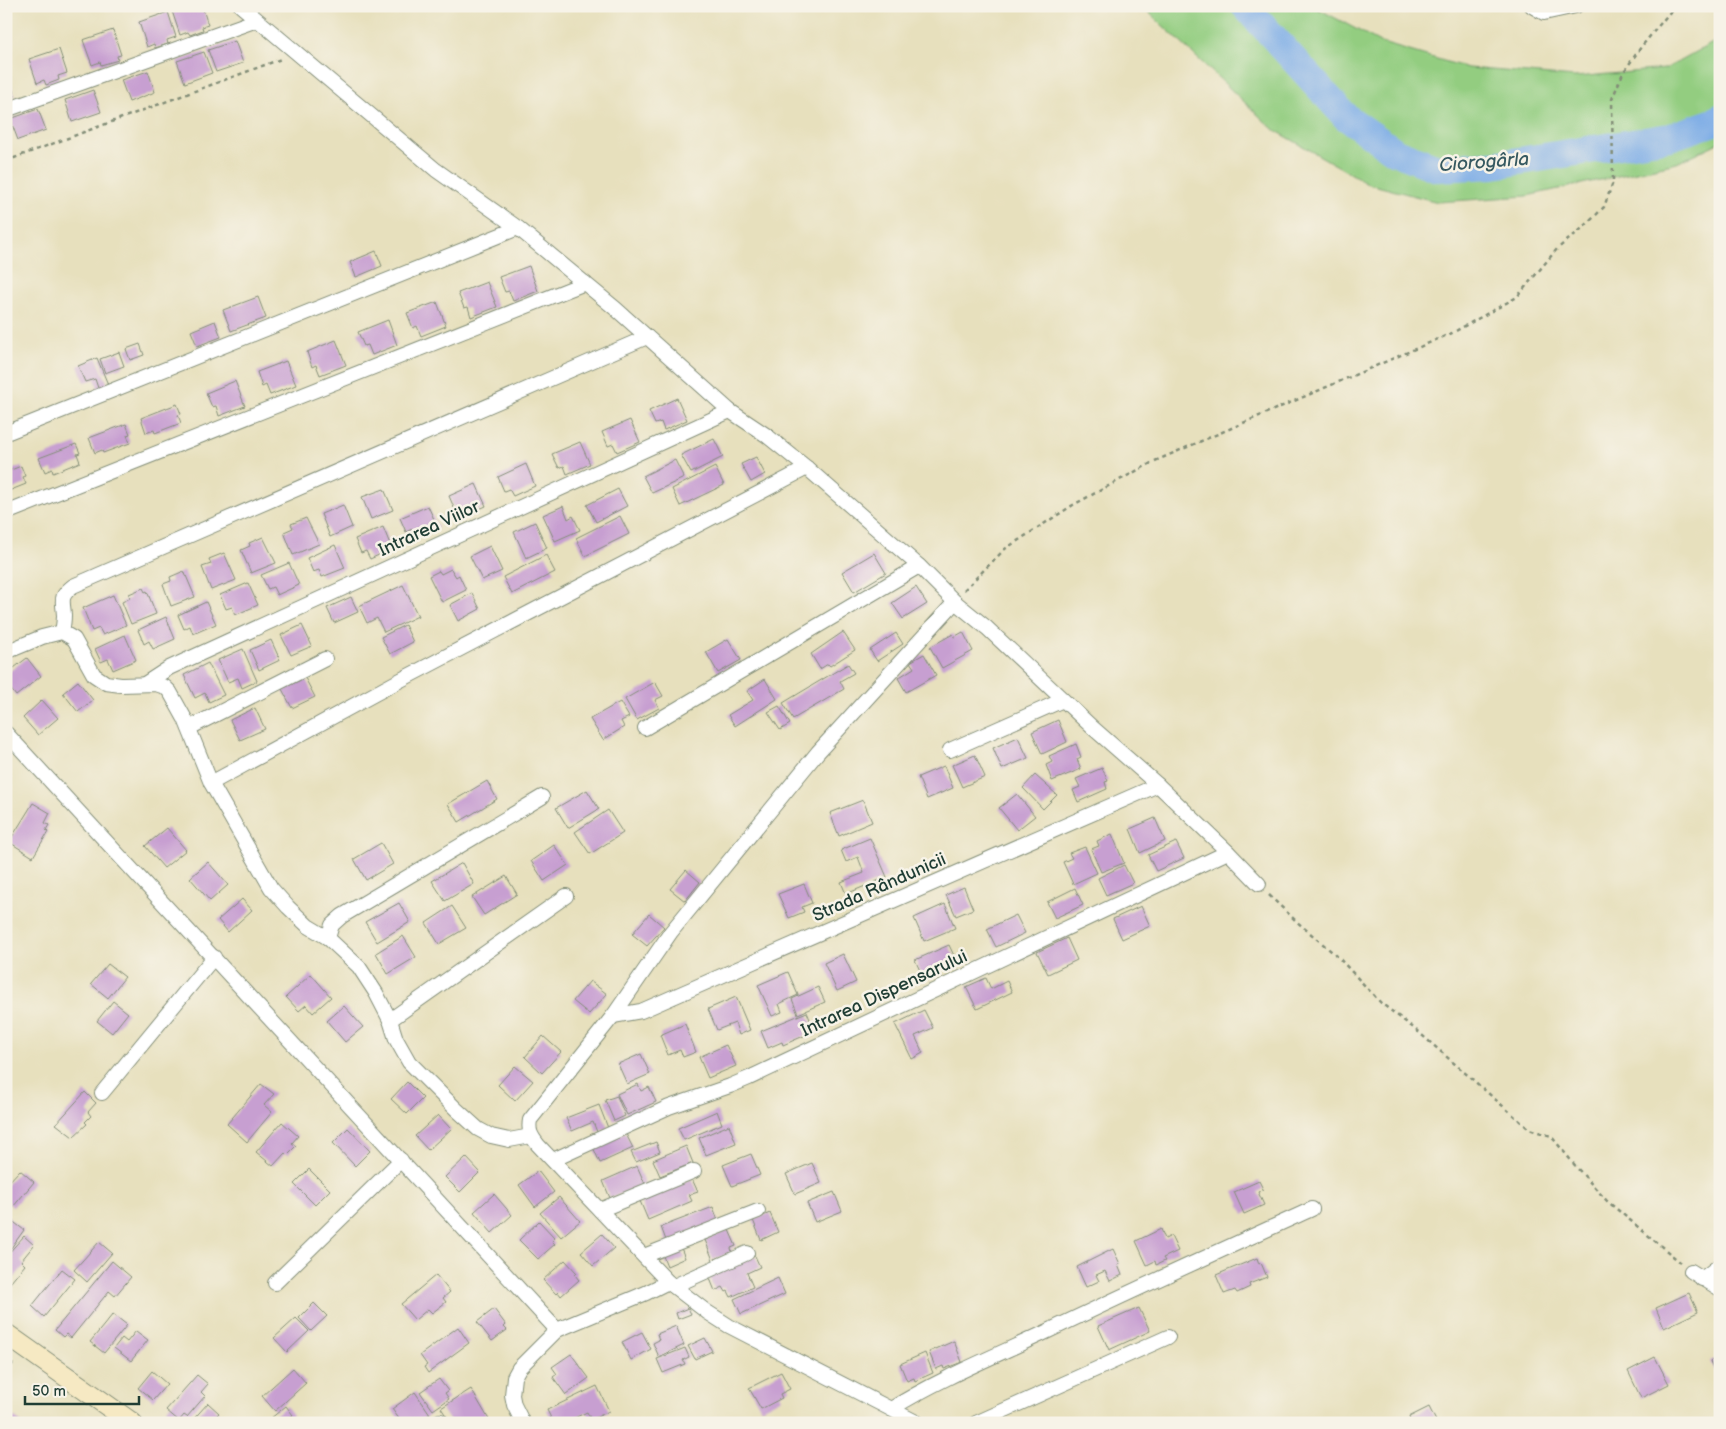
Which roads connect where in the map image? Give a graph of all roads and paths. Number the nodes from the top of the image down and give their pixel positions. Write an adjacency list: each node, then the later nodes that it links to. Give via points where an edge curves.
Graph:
1 (241, 6): 5 (street)
2 (1576, 6): 4 (street)
3 (1676, 6): 17 (path, via 1641,47 1623,73 1612,98 1613,182 1604,207 1557,249 1517,297 1452,333 1155,461 1072,505 1005,549)
4 (1538, 10)
5 (256, 20): 6 (street); 7 (street)
6 (296, 53): 8 (path); 9 (street, via 436,170)
7 (6, 110)
8 (6, 161)
9 (518, 228): 10 (street); 13 (street)
10 (585, 283): 11 (street); 15 (street)
11 (647, 337): 12 (street); 18 (street, via 73,586 62,597)
12 (730, 411): 14 (street); 21 (street, Intrarea Viilor, via 170,668)
13 (6, 433)
14 (807, 468): 16 (street); 27 (street)
15 (6, 513)
16 (918, 566): 17 (street); 24 (street)
17 (955, 602): 22 (street); 35 (street, via 812,760 671,932)
18 (62, 632): 19 (street); 21 (street, via 74,639 100,680 113,685)
19 (6, 652)
20 (325, 658): 23 (street)
21 (146, 683): 23 (street, via 156,684 170,692)
22 (1063, 700): 26 (street); 28 (street)
23 (189, 728): 27 (street)
24 (645, 728)
25 (6, 733): 34 (street)
26 (950, 750)
27 (211, 783): 33 (street, via 271,888 308,926)
28 (1158, 785): 30 (street); 35 (street, Strada Rândunicii, via 641,1011)
29 (542, 797): 33 (street, via 342,916 332,925)
30 (1228, 852): 31 (street); 40 (street, Intrarea Dispensarului, via 749,1078 669,1107)
31 (1258, 884): 48 (path, via 1337,956 1381,1003 1529,1128 1551,1136 1607,1201)
32 (566, 896): 36 (street)
33 (328, 938): 36 (street, via 359,968)
34 (214, 957): 37 (street); 39 (street)
35 (613, 1016): 38 (street, via 530,1120)
36 (390, 1020): 38 (street, via 409,1062 478,1128 491,1136 509,1140)
37 (102, 1094)
38 (531, 1136): 40 (street)
39 (401, 1160): 49 (street); 52 (street)
40 (553, 1160): 43 (street)
41 (694, 1171): 43 (street)
42 (1312, 1209): 55 (street, via 1150,1282)
43 (600, 1210): 46 (street)
44 (758, 1211): 46 (street)
45 (747, 1252): 50 (street)
46 (644, 1256): 50 (street)
47 (1720, 1265): 48 (street)
48 (1696, 1275): 51 (street)
49 (275, 1283)
50 (671, 1284): 52 (street); 55 (street, via 729,1326)
51 (1720, 1289)
52 (557, 1330): 58 (street, via 514,1376 514,1406)
53 (6, 1334): 57 (main road)
54 (1168, 1337): 59 (street)
55 (891, 1409): 56 (street)
56 (910, 1421)
57 (132, 1423)
58 (523, 1423)
59 (976, 1423)

